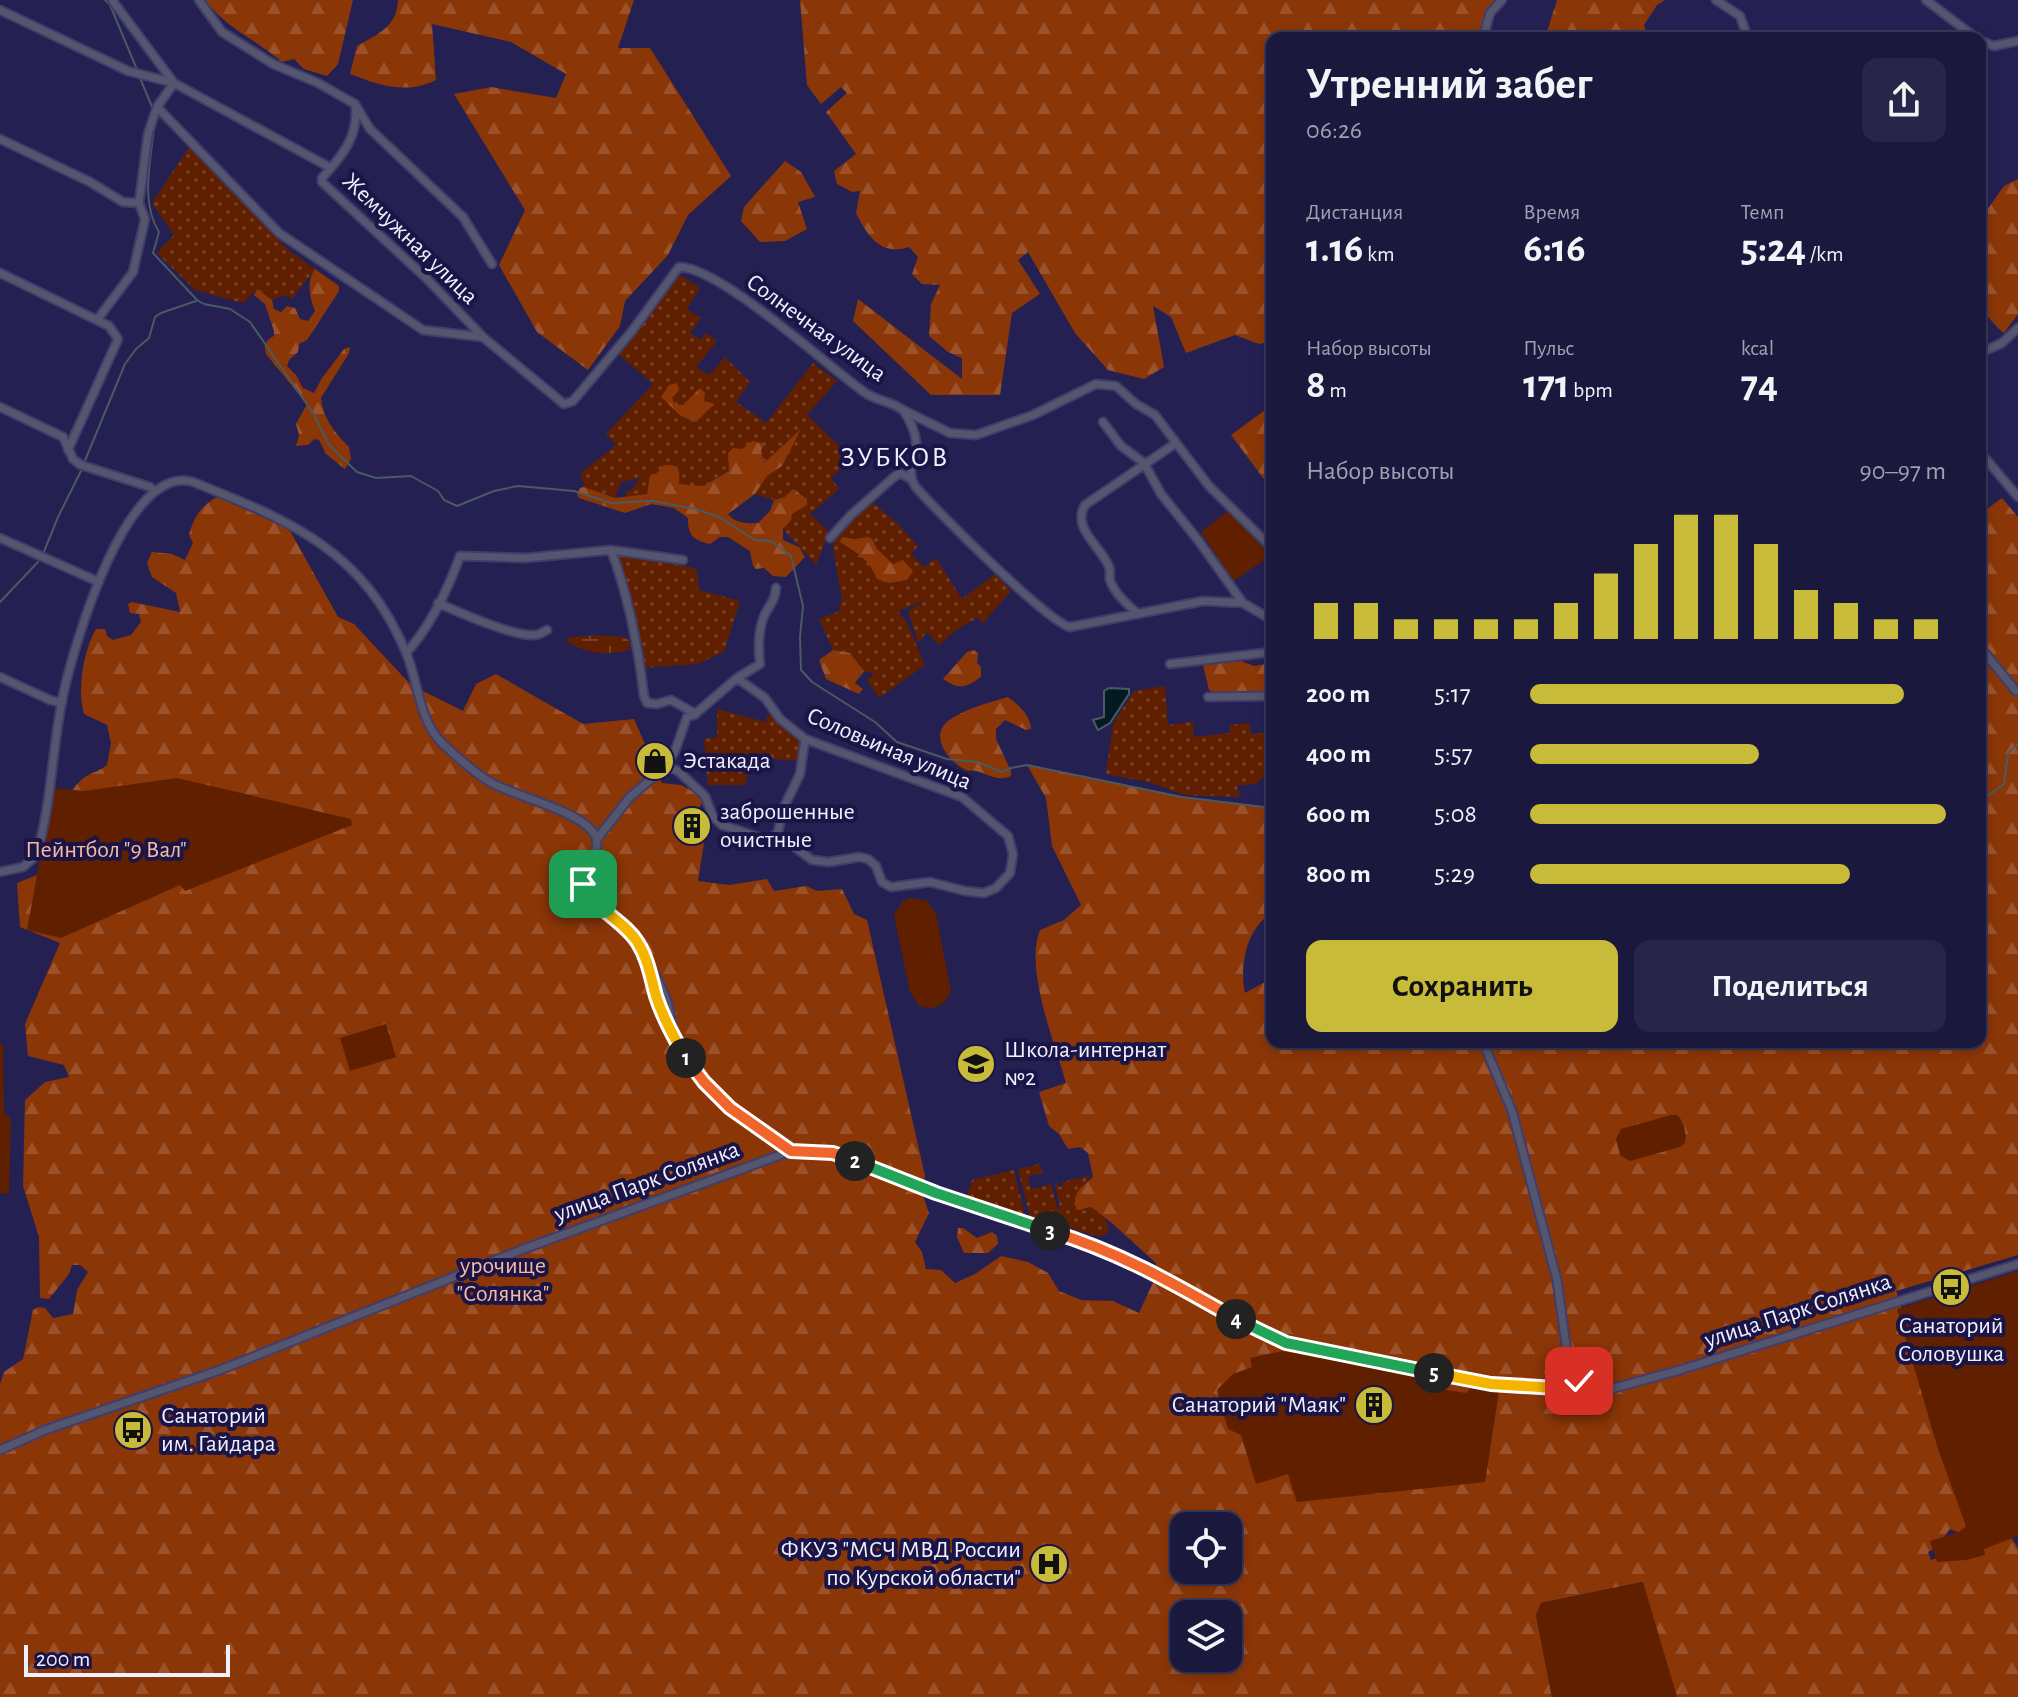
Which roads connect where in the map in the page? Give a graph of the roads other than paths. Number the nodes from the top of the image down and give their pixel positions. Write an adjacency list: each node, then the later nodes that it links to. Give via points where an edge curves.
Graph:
1 (112, 0): 12 (street)
2 (199, 0): 13 (street, Жемчужная улица, via 222,32)
3 (1502, 0): 7 (street, via 1490,13)
4 (1716, 0): 8 (street, via 1740,16)
5 (1926, 0): 9 (street)
6 (0, 10): 12 (street, via 128,71)
7 (1485, 32)
8 (1746, 32)
9 (1969, 32)
10 (2018, 41): 11 (street)
11 (1986, 42)
12 (174, 83): 14 (street); 16 (street, Жемчужная улица)
13 (355, 104): 16 (street, Жемчужная улица, via 357,117 346,152); 18 (street, Жемчужная улица, via 370,129 463,217)
14 (157, 107): 17 (street); 22 (street, via 279,233 423,330)
15 (0, 139): 17 (street, via 123,202)
16 (331, 168): 22 (street, Жемчужная улица, via 322,182)
17 (139, 203): 20 (street, via 145,219 133,272)
18 (492, 264)
19 (0, 273): 20 (street)
20 (97, 320): 28 (street, via 109,326 117,346)
21 (2018, 328): 23 (street)
22 (484, 338): 25 (street, Солнечная улица, via 568,405 679,267 688,267 741,297 864,392)
23 (1986, 350)
24 (0, 407): 28 (street, via 63,437)
25 (903, 410): 27 (street, via 950,433 976,435 1096,384 1116,386 1155,415); 31 (street, via 916,440)
26 (1103, 422): 30 (street, via 1121,446)
27 (1176, 443): 30 (street); 36 (street, via 1209,486)
28 (68, 450): 32 (street, via 84,465)
29 (1986, 459): 33 (street)
30 (1144, 463): 42 (street, via 1161,494); 43 (street, via 1082,511 1085,529 1110,568 1111,582)
31 (911, 479): 35 (street, via 900,473 894,477); 43 (street, via 1059,623 1070,627)
32 (154, 491): 39 (street, via 123,530); 46 (street, via 172,480 193,482 332,550 370,590)
33 (2018, 497)
34 (0, 538): 39 (street)
35 (830, 538)
36 (1266, 542)
37 (611, 550): 38 (street); 41 (street, via 525,558 460,556); 56 (street, via 632,616 647,703 671,700)
38 (683, 560)
39 (99, 582): 55 (street)
40 (776, 588): 51 (street, via 762,622 760,664)
41 (438, 603): 45 (street, via 513,630 535,635); 46 (street)
42 (1243, 603): 43 (street, via 1203,601); 44 (street)
43 (1138, 614)
44 (1266, 616)
45 (547, 630)
46 (406, 653): 60 (street, via 421,706 439,741 491,782 575,818)
47 (1266, 653): 49 (street)
48 (1986, 654): 52 (street)
49 (1170, 664)
50 (0, 677): 55 (street)
51 (737, 678): 56 (street); 57 (street, Соловьиная улица)
52 (2016, 691)
53 (1266, 696): 54 (street)
54 (1208, 697)
55 (62, 703): 61 (street, via 36,856 23,867)
56 (696, 714): 58 (street, via 687,717)
57 (805, 739): 59 (street, via 800,774); 59 (street, Соловьиная улица, via 962,797 1008,836 1013,854 1010,873 990,892 930,882 891,887 871,862 859,857 819,862 787,841)
58 (666, 766): 59 (street, via 705,796 722,825); 60 (street, via 629,798)
59 (771, 838)
60 (597, 839): 63 (street, via 583,876 585,889 639,943 666,998 675,1038 686,1058 714,1093)
61 (0, 872)
62 (1486, 1048): 65 (street, via 1512,1111 1557,1280)
63 (791, 1151): 66 (street, улица Парк Солянка, via 833,1153 1098,1246 1286,1343 1491,1384); 68 (street, улица Парк Солянка)
64 (2018, 1264): 67 (street, улица Парк Солянка, via 1680,1370)
65 (1564, 1346): 66 (street); 67 (street, via 1573,1371)
66 (1561, 1389): 67 (street, улица Парк Солянка)
67 (1590, 1390)
68 (0, 1450)

